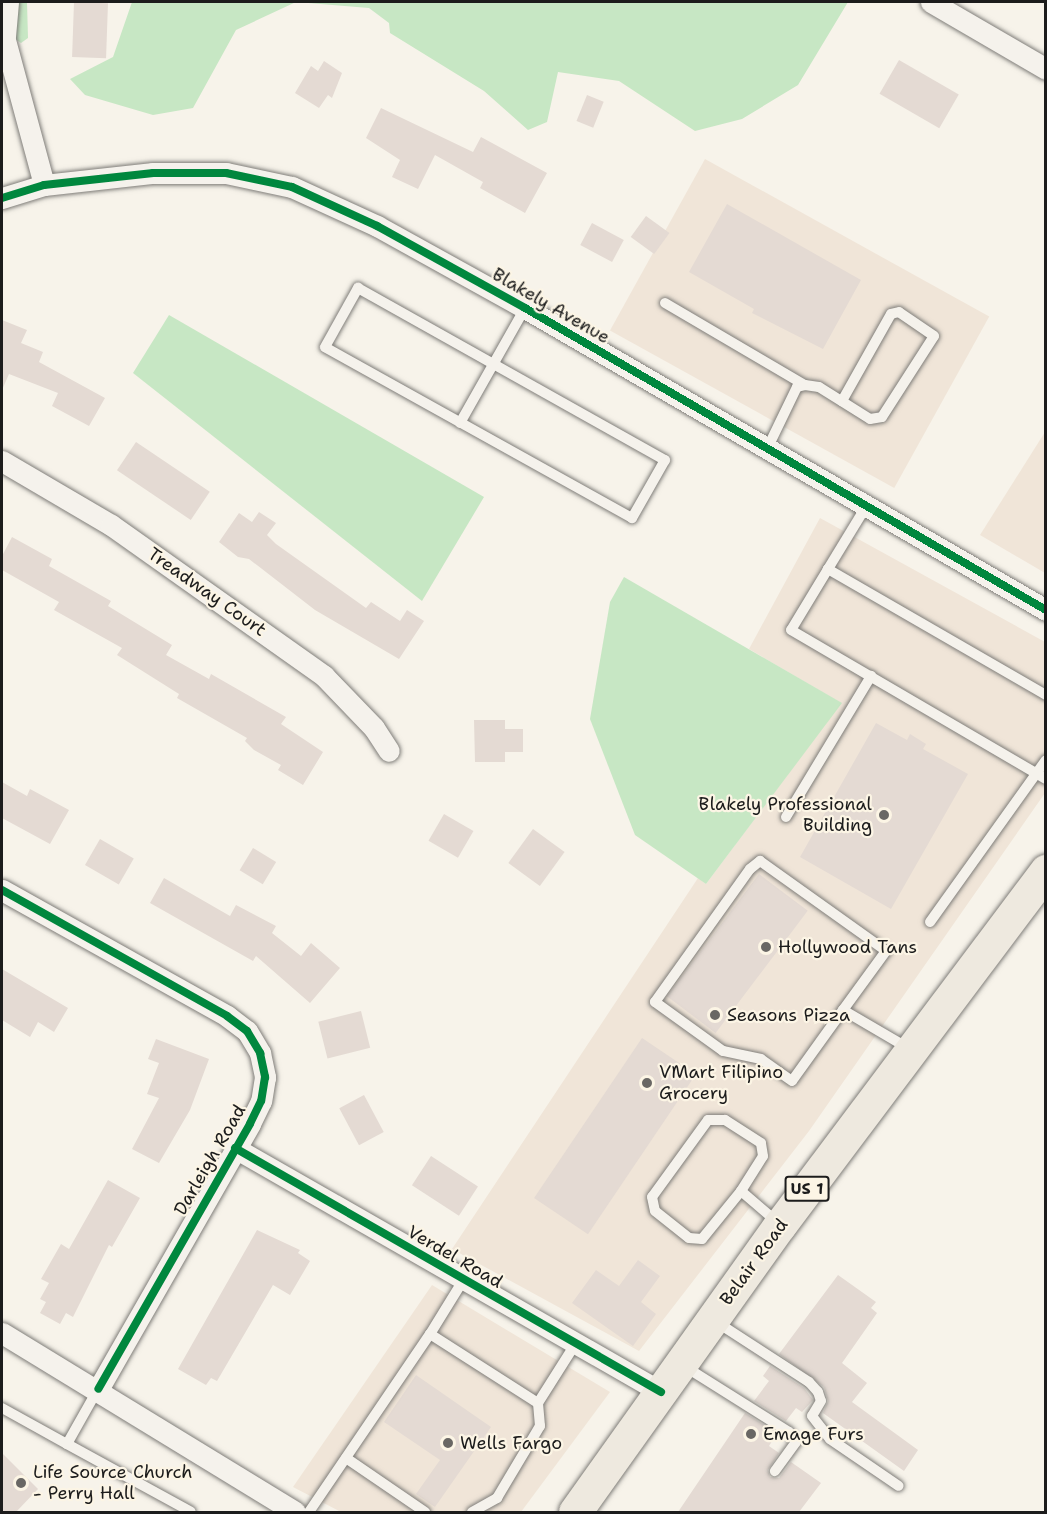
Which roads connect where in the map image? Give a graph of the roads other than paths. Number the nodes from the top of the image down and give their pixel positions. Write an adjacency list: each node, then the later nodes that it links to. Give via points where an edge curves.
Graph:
1 (8, 2): 4 (street, via 5,40)
2 (931, 2): 3 (street)
3 (1046, 69)
4 (44, 185): 5 (street, Blakely Avenue); 7 (street, Blakely Avenue, via 153,173 226,173 292,187 377,226)
5 (2, 198)
6 (665, 303): 9 (lane)
7 (525, 308): 8 (lane); 12 (street, Blakely Avenue)
8 (493, 364): 11 (lane); 11 (lane, via 358,288 325,346); 11 (lane, via 665,460 632,518)
9 (805, 385): 10 (lane, via 819,387); 12 (lane, via 797,387)
10 (842, 401): 10 (lane, via 870,419 882,417 933,336 899,312 891,314)
11 (460, 423)
12 (768, 447): 14 (street, Blakely Avenue)
13 (2, 461): 19 (street, Treadway Court, via 111,525 324,676 374,728)
14 (867, 505): 15 (lane); 16 (street, Blakely Avenue)
15 (828, 569): 17 (lane, via 791,630); 18 (lane)
16 (1046, 610)
17 (871, 675): 21 (lane); 22 (lane)
18 (1046, 695)
19 (389, 751)
20 (1046, 760): 21 (lane)
21 (1041, 777): 25 (lane)
22 (786, 817)
23 (1046, 871): 27 (highway, Belair Road / US 1)
24 (2, 890): 28 (street, Darleigh Road, via 247,1031 260,1053 265,1077 261,1101)
25 (930, 922)
26 (843, 1010): 26 (lane, via 886,951 760,861 750,869 655,1002 723,1051 761,1059 792,1081); 27 (lane)
27 (911, 1050): 30 (highway, Belair Road / US 1)
28 (235, 1148): 31 (street, Verdel Road); 37 (street, Darleigh Road)
29 (741, 1191): 29 (lane, via 702,1239 688,1238 655,1210 652,1197 708,1120 725,1120 761,1143 763,1156); 30 (lane)
30 (780, 1225): 32 (highway, Belair Road / US 1)
31 (464, 1279): 34 (lane); 35 (street, Verdel Road)
32 (713, 1319): 36 (highway, Belair Road / US 1); 44 (lane, via 809,1382 821,1401 812,1416 830,1439)
33 (2, 1333): 37 (street)
34 (430, 1334): 39 (lane); 42 (lane)
35 (576, 1343): 38 (street, Verdel Road); 39 (lane)
36 (681, 1364): 38 (highway, Belair Road / US 1); 43 (lane, via 789,1432 796,1442)
37 (98, 1389): 41 (lane); 46 (street)
38 (661, 1392): 50 (highway, Belair Road / US 1)
39 (538, 1403): 49 (lane, via 540,1426 497,1498)
40 (2, 1408): 41 (lane)
41 (67, 1444): 45 (lane)
42 (346, 1458): 47 (lane); 48 (lane)
43 (775, 1471)
44 (899, 1486)
45 (191, 1512)
46 (295, 1512)
47 (309, 1512)
48 (425, 1512)
49 (472, 1512)
50 (575, 1512)

